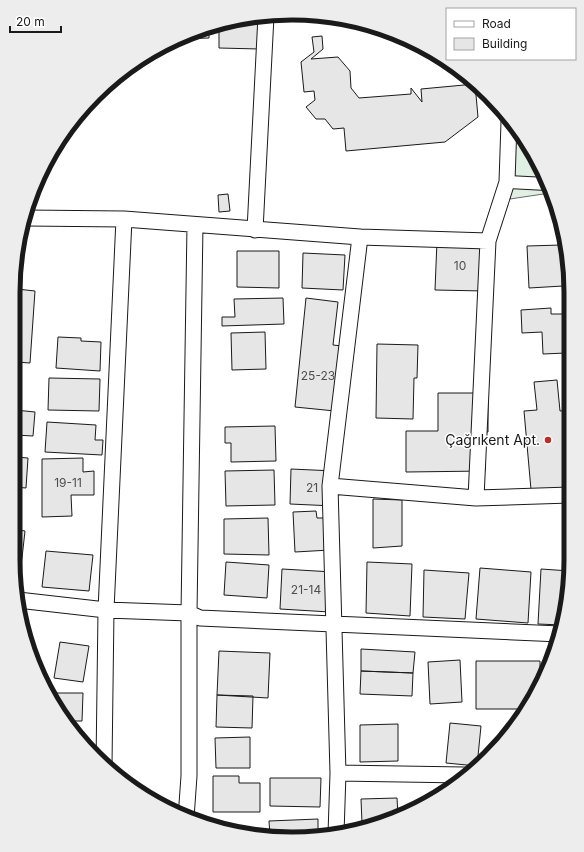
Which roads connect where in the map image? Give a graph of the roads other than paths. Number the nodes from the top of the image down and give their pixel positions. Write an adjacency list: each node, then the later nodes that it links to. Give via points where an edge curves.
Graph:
1 (266, 21): 8 (street)
2 (509, 127): 3 (street)
3 (507, 182): 4 (street); 10 (street)
4 (541, 184)
5 (30, 218): 6 (street)
6 (124, 219): 7 (street); 15 (street)
7 (195, 225): 8 (street); 16 (street)
8 (255, 230): 9 (street)
9 (360, 237): 10 (street); 11 (street)
10 (488, 241): 13 (street)
11 (330, 486): 13 (street); 17 (street)
12 (564, 495): 13 (street)
13 (476, 498)
14 (23, 601): 15 (street)
15 (106, 610): 16 (street); 19 (street)
16 (189, 613): 17 (street, via 200,618); 22 (street, via 189,776)
17 (334, 624): 18 (street); 20 (street)
18 (554, 634)
19 (104, 756)
20 (338, 773): 21 (street); 23 (street)
21 (459, 775)
22 (187, 810)
23 (336, 829)

